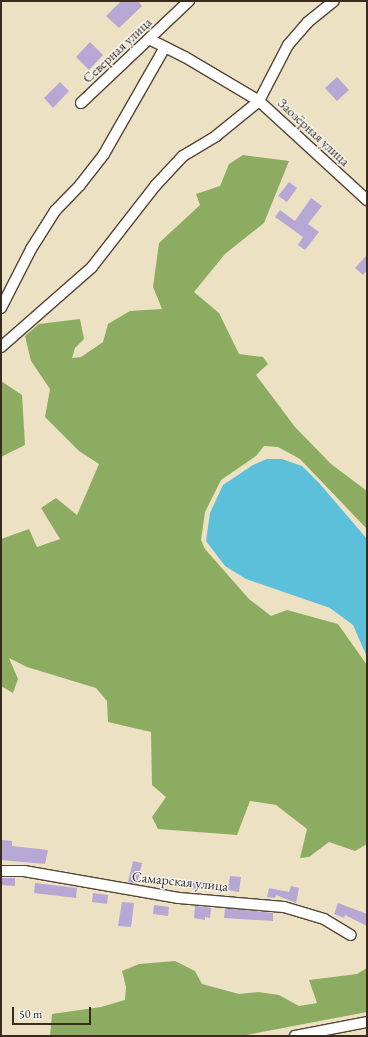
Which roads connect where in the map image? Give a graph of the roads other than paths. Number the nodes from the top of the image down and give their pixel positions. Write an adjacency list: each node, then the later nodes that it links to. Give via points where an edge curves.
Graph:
1 (188, 1): 3 (street, Северная улица)
2 (334, 1): 5 (street, via 308,22 288,45)
3 (149, 39): 4 (street, Заозёрная улица); 6 (street, Северная улица)
4 (165, 47): 5 (street, Заозёрная улица); 8 (street, via 104,154 80,185 55,211 31,249)
5 (259, 101): 7 (street, Заозёрная улица); 9 (street, via 216,136 183,156 92,267)
6 (81, 103)
7 (367, 200)
8 (1, 308)
9 (1, 346)
10 (1, 871): 11 (street, Самарская улица, via 24,871 179,898 284,907 324,919)
11 (351, 935)
12 (367, 1022): 13 (street)
13 (295, 1036)

